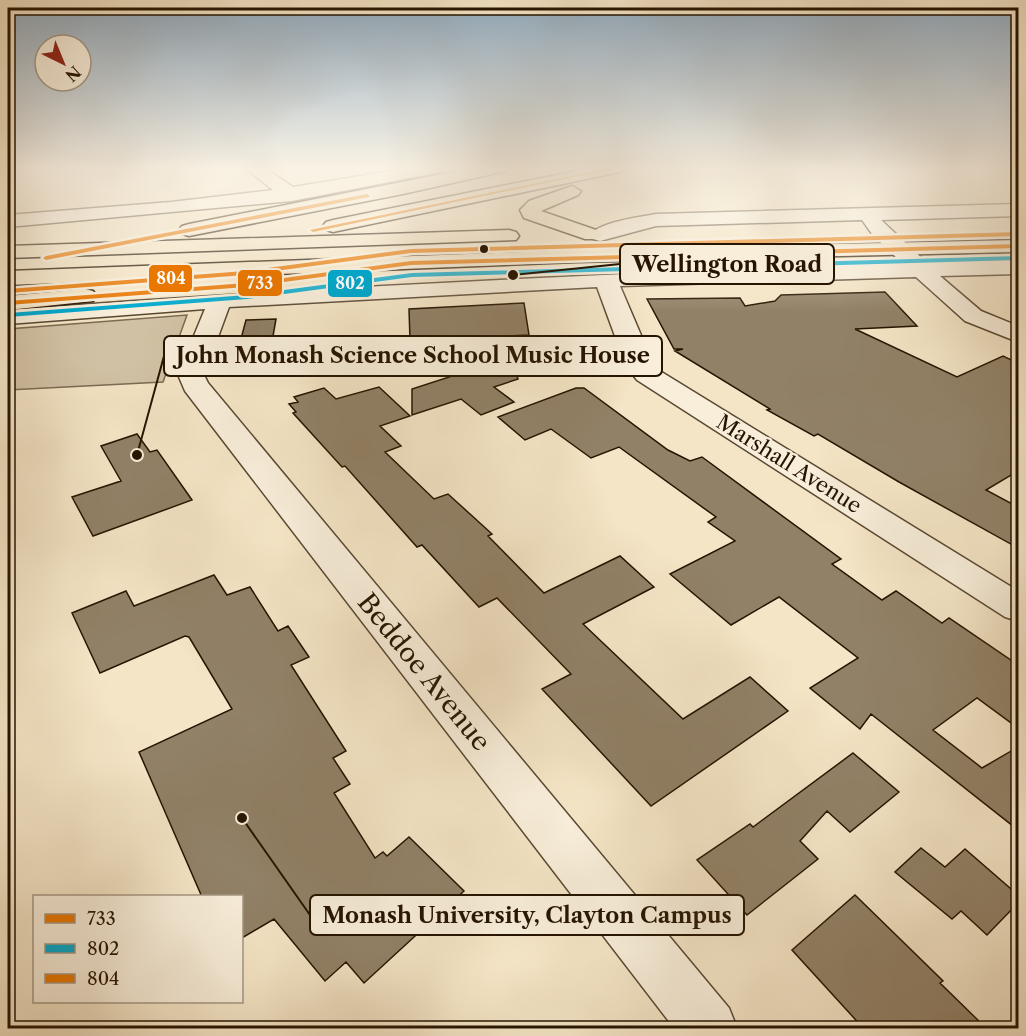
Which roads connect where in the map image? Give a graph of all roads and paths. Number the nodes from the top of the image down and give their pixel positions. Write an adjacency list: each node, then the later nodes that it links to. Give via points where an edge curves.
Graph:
1 (90, 215): 6 (street)
2 (267, 215): 9 (highway)
3 (386, 215): 12 (highway)
4 (535, 215): 11 (highway)
5 (953, 215): 7 (street)
6 (8, 221)
7 (873, 222): 8 (highway); 11 (highway); 15 (street)
8 (1018, 226)
9 (191, 230): 10 (highway); 14 (highway)
10 (8, 234)
11 (596, 235): 12 (highway)
12 (242, 245): 14 (highway); 21 (highway)
13 (1018, 246): 15 (highway)
14 (91, 249): 16 (highway); 18 (highway)
15 (899, 249): 17 (highway); 20 (street)
16 (8, 252)
17 (411, 263): 21 (highway); 26 (highway, via 246,285)
18 (8, 266)
19 (1018, 267): 20 (street)
20 (919, 268): 23 (street); 28 (street, via 966,312)
21 (88, 275): 22 (highway); 24 (highway)
22 (8, 278)
23 (606, 280): 25 (street); 29 (street, Marshall Avenue, via 642,370)
24 (8, 291)
25 (220, 301): 27 (street); 30 (street, Beddoe Avenue, via 194,367 195,385)
26 (8, 303)
27 (8, 317)
28 (1018, 335)
29 (1018, 608)
30 (709, 1029)

